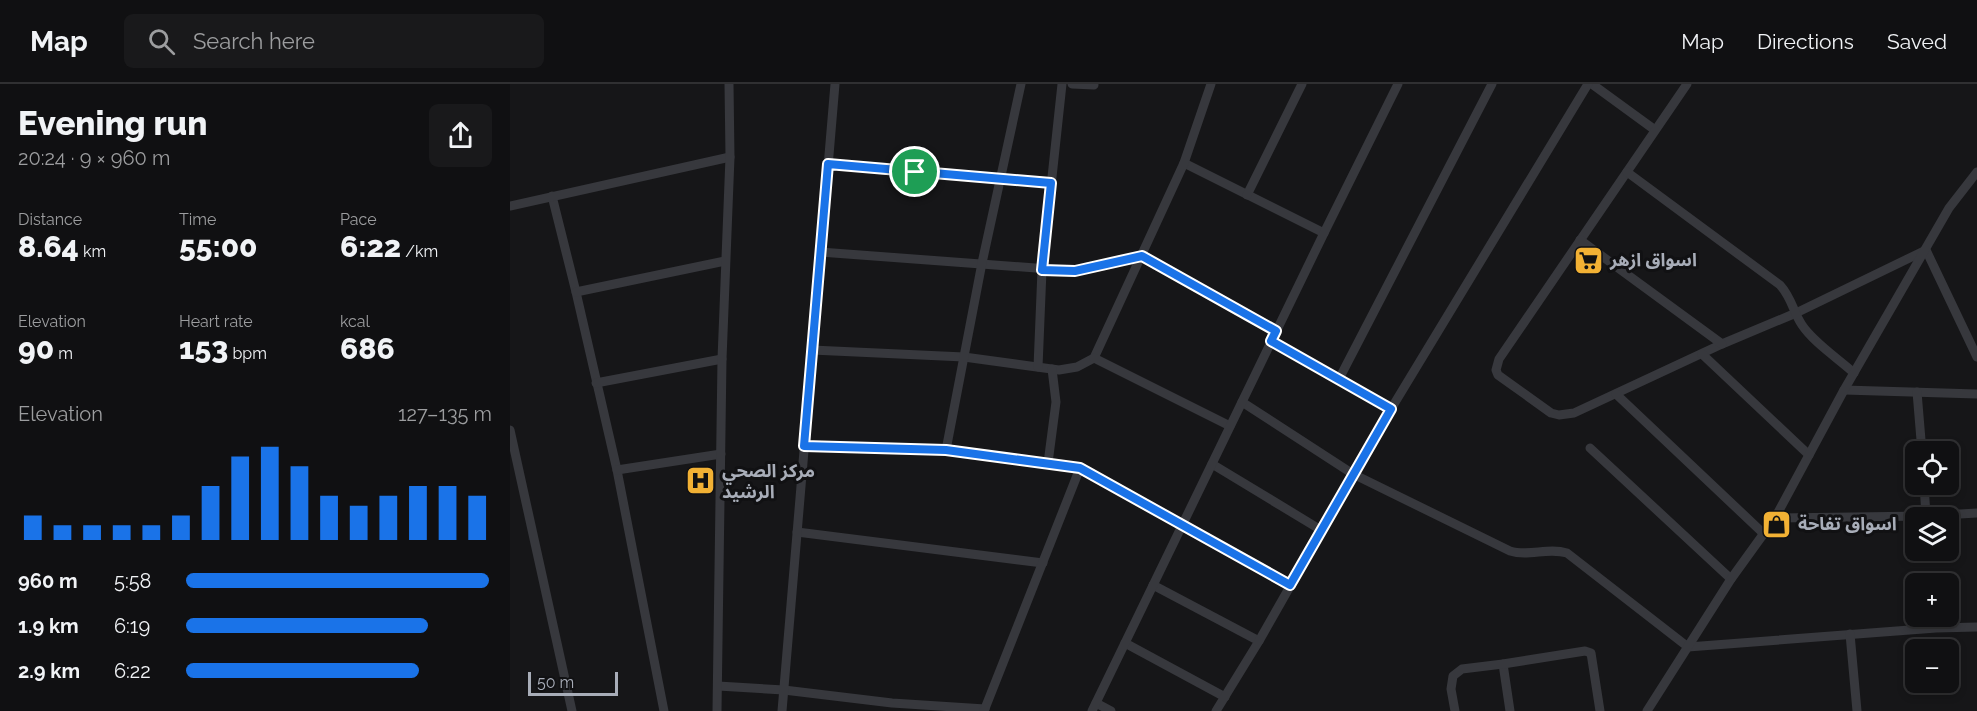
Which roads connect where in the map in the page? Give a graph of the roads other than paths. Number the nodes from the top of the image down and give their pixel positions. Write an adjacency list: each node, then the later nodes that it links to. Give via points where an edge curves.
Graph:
1 (729, 84): 14 (street)
2 (835, 84): 16 (street)
3 (1021, 84): 19 (street)
4 (1062, 84): 20 (street)
5 (1072, 84): 12 (street)
6 (1211, 84): 15 (street)
7 (1302, 84): 21 (street)
8 (1398, 84): 24 (street)
9 (1492, 84): 47 (street)
10 (1590, 84): 13 (street); 54 (street)
11 (1687, 84): 13 (street)
12 (1094, 85)
13 (1655, 130): 17 (street)
14 (730, 157): 22 (street); 29 (street)
15 (1184, 163): 21 (street); 28 (street)
16 (828, 164): 19 (street); 27 (street)
17 (1627, 172): 25 (street); 33 (street, via 1780,285)
18 (1977, 172): 26 (street, via 1949,208)
19 (1001, 179): 20 (street); 30 (street)
20 (1051, 183): 31 (street)
21 (1247, 195): 24 (street)
22 (552, 196): 23 (street); 32 (street)
23 (510, 206)
24 (1324, 233): 34 (street)
25 (1580, 240): 37 (street); 51 (street, via 1499,359 1496,370 1502,379 1558,415 1574,413)
26 (1926, 250): 33 (street); 35 (street); 46 (street)
27 (820, 252): 30 (street); 38 (street)
28 (1142, 256): 31 (street, via 1075,271); 34 (street); 42 (street)
29 (725, 261): 32 (street); 43 (street)
30 (982, 263): 31 (street); 40 (street)
31 (1042, 270): 44 (street)
32 (576, 292): 48 (street)
33 (1796, 313): 37 (street); 46 (street, via 1810,334)
34 (1276, 331): 36 (street)
35 (1973, 338): 41 (street)
36 (1271, 341): 47 (street); 53 (street)
37 (1722, 344): 39 (street)
38 (812, 350): 40 (street); 58 (street)
39 (1702, 354): 51 (street); 62 (street)
40 (964, 357): 44 (street); 60 (street)
41 (1977, 357)
42 (1094, 358): 45 (street, via 1077,367); 55 (street)
43 (722, 359): 48 (street); 61 (street)
44 (1038, 367): 45 (street)
45 (1053, 369): 63 (street, via 1056,402)
46 (1854, 373): 49 (street)
47 (1339, 379): 54 (street)
48 (596, 383): 66 (street)
49 (1844, 390): 50 (street); 62 (street)
50 (1917, 392): 52 (street); 57 (street)
51 (1616, 394): 75 (street)
52 (1977, 394)
53 (1242, 402): 55 (street); 67 (street)
54 (1391, 409): 67 (street)
55 (1230, 426): 64 (street)
56 (510, 430): 92 (street)
57 (1921, 441)
58 (804, 446): 60 (street); 74 (street)
59 (1590, 448): 77 (street)
60 (946, 450): 63 (street)
61 (721, 454): 66 (street); 86 (street)
62 (1809, 455): 71 (street)
63 (1048, 463): 65 (street)
64 (1212, 464): 72 (street); 73 (street)
65 (1080, 468): 72 (street); 76 (street)
66 (617, 470): 93 (street)
67 (1353, 474): 73 (street); 84 (street, via 1510,551 1567,553)
68 (1977, 513): 69 (street)
69 (1959, 514)
70 (1905, 516): 71 (street)
71 (1775, 518): 75 (street)
72 (1182, 526): 78 (street); 79 (street)
73 (1322, 530): 79 (street)
74 (797, 532): 76 (street); 87 (street)
75 (1764, 534): 77 (street)
76 (1043, 563): 91 (street)
77 (1731, 579): 84 (street)
78 (1153, 585): 82 (street); 83 (street)
79 (1290, 585): 82 (street)
80 (1977, 627): 81 (street)
81 (1850, 634): 84 (street); 102 (street)
82 (1259, 641): 88 (street)
83 (1125, 643): 88 (street); 90 (street)
84 (1688, 647): 101 (street)
85 (1503, 664): 98 (street, via 1462,669 1453,676); 99 (street); 100 (street, via 1591,653)
86 (718, 686): 87 (street); 94 (street)
87 (784, 690): 89 (street); 95 (street)
88 (1225, 697): 97 (street)
89 (891, 707): 91 (street)
90 (1094, 707): 96 (street)
91 (985, 710)
92 (572, 711)
93 (664, 711)
94 (717, 711)
95 (782, 711)
96 (1111, 711)
97 (1216, 711)
98 (1455, 711)
99 (1510, 711)
100 (1600, 711)
101 (1647, 711)
102 (1857, 711)

